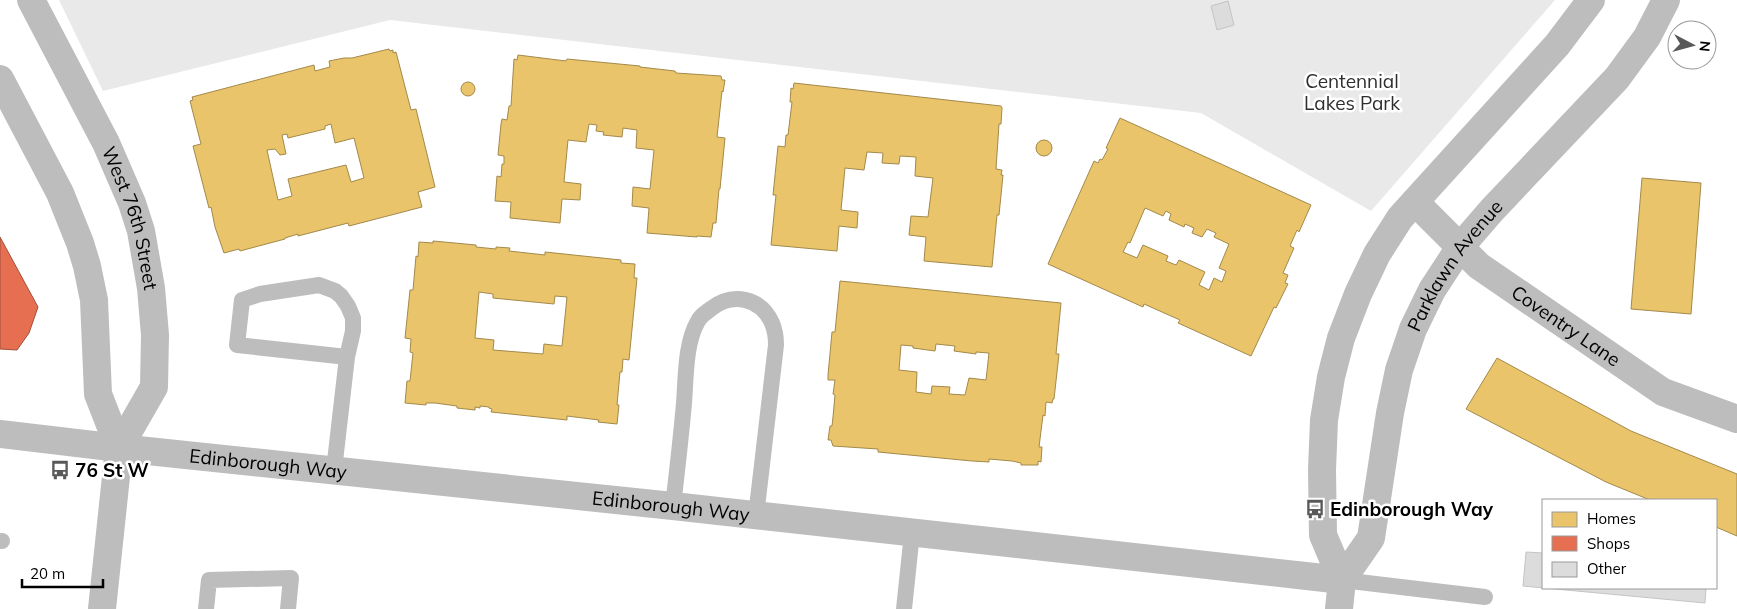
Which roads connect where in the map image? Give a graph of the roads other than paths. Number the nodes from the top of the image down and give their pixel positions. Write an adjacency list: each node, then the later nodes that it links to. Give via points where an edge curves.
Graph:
1 (31, 0): 10 (street, West 76th Street, via 106,143 132,203 148,263 155,335 154,388)
2 (1591, 0): 5 (street, Parklawn Avenue, via 1557,44)
3 (1666, 0): 6 (street, Parklawn Avenue, via 1647,37 1617,78)
4 (0, 79): 10 (street, West 76th Street, via 60,193 80,243 94,300 98,394)
5 (1415, 202): 6 (street, Coventry Lane); 15 (street, Parklawn Avenue, via 1400,218 1377,254 1341,338 1331,377 1324,420 1323,535)
6 (1460, 247): 8 (street, Coventry Lane, via 1479,266 1663,392); 15 (street, Parklawn Avenue, via 1432,290 1413,329 1392,404 1371,538)
7 (347, 356): 7 (lane, via 353,318 341,296 327,287 310,286 242,300 237,345); 11 (lane)
8 (1737, 420)
9 (0, 434): 10 (street, Edinborough Way)
10 (119, 448): 11 (street, Edinborough Way); 17 (street, West 76th Street)
11 (334, 470): 12 (street, Edinborough Way)
12 (673, 506): 13 (street, Edinborough Way); 13 (lane, via 689,347 698,321 719,303 742,299 750,300 766,312 773,324 776,345)
13 (756, 516): 14 (street, Edinborough Way)
14 (912, 533): 15 (street, Edinborough Way); 20 (lane)
15 (1342, 580): 16 (lane); 21 (street, Parklawn Avenue)
16 (1485, 598)
17 (102, 609)
18 (206, 609): 19 (lane, via 209,580 291,578)
19 (288, 609)
20 (904, 609)
21 (1339, 609)

